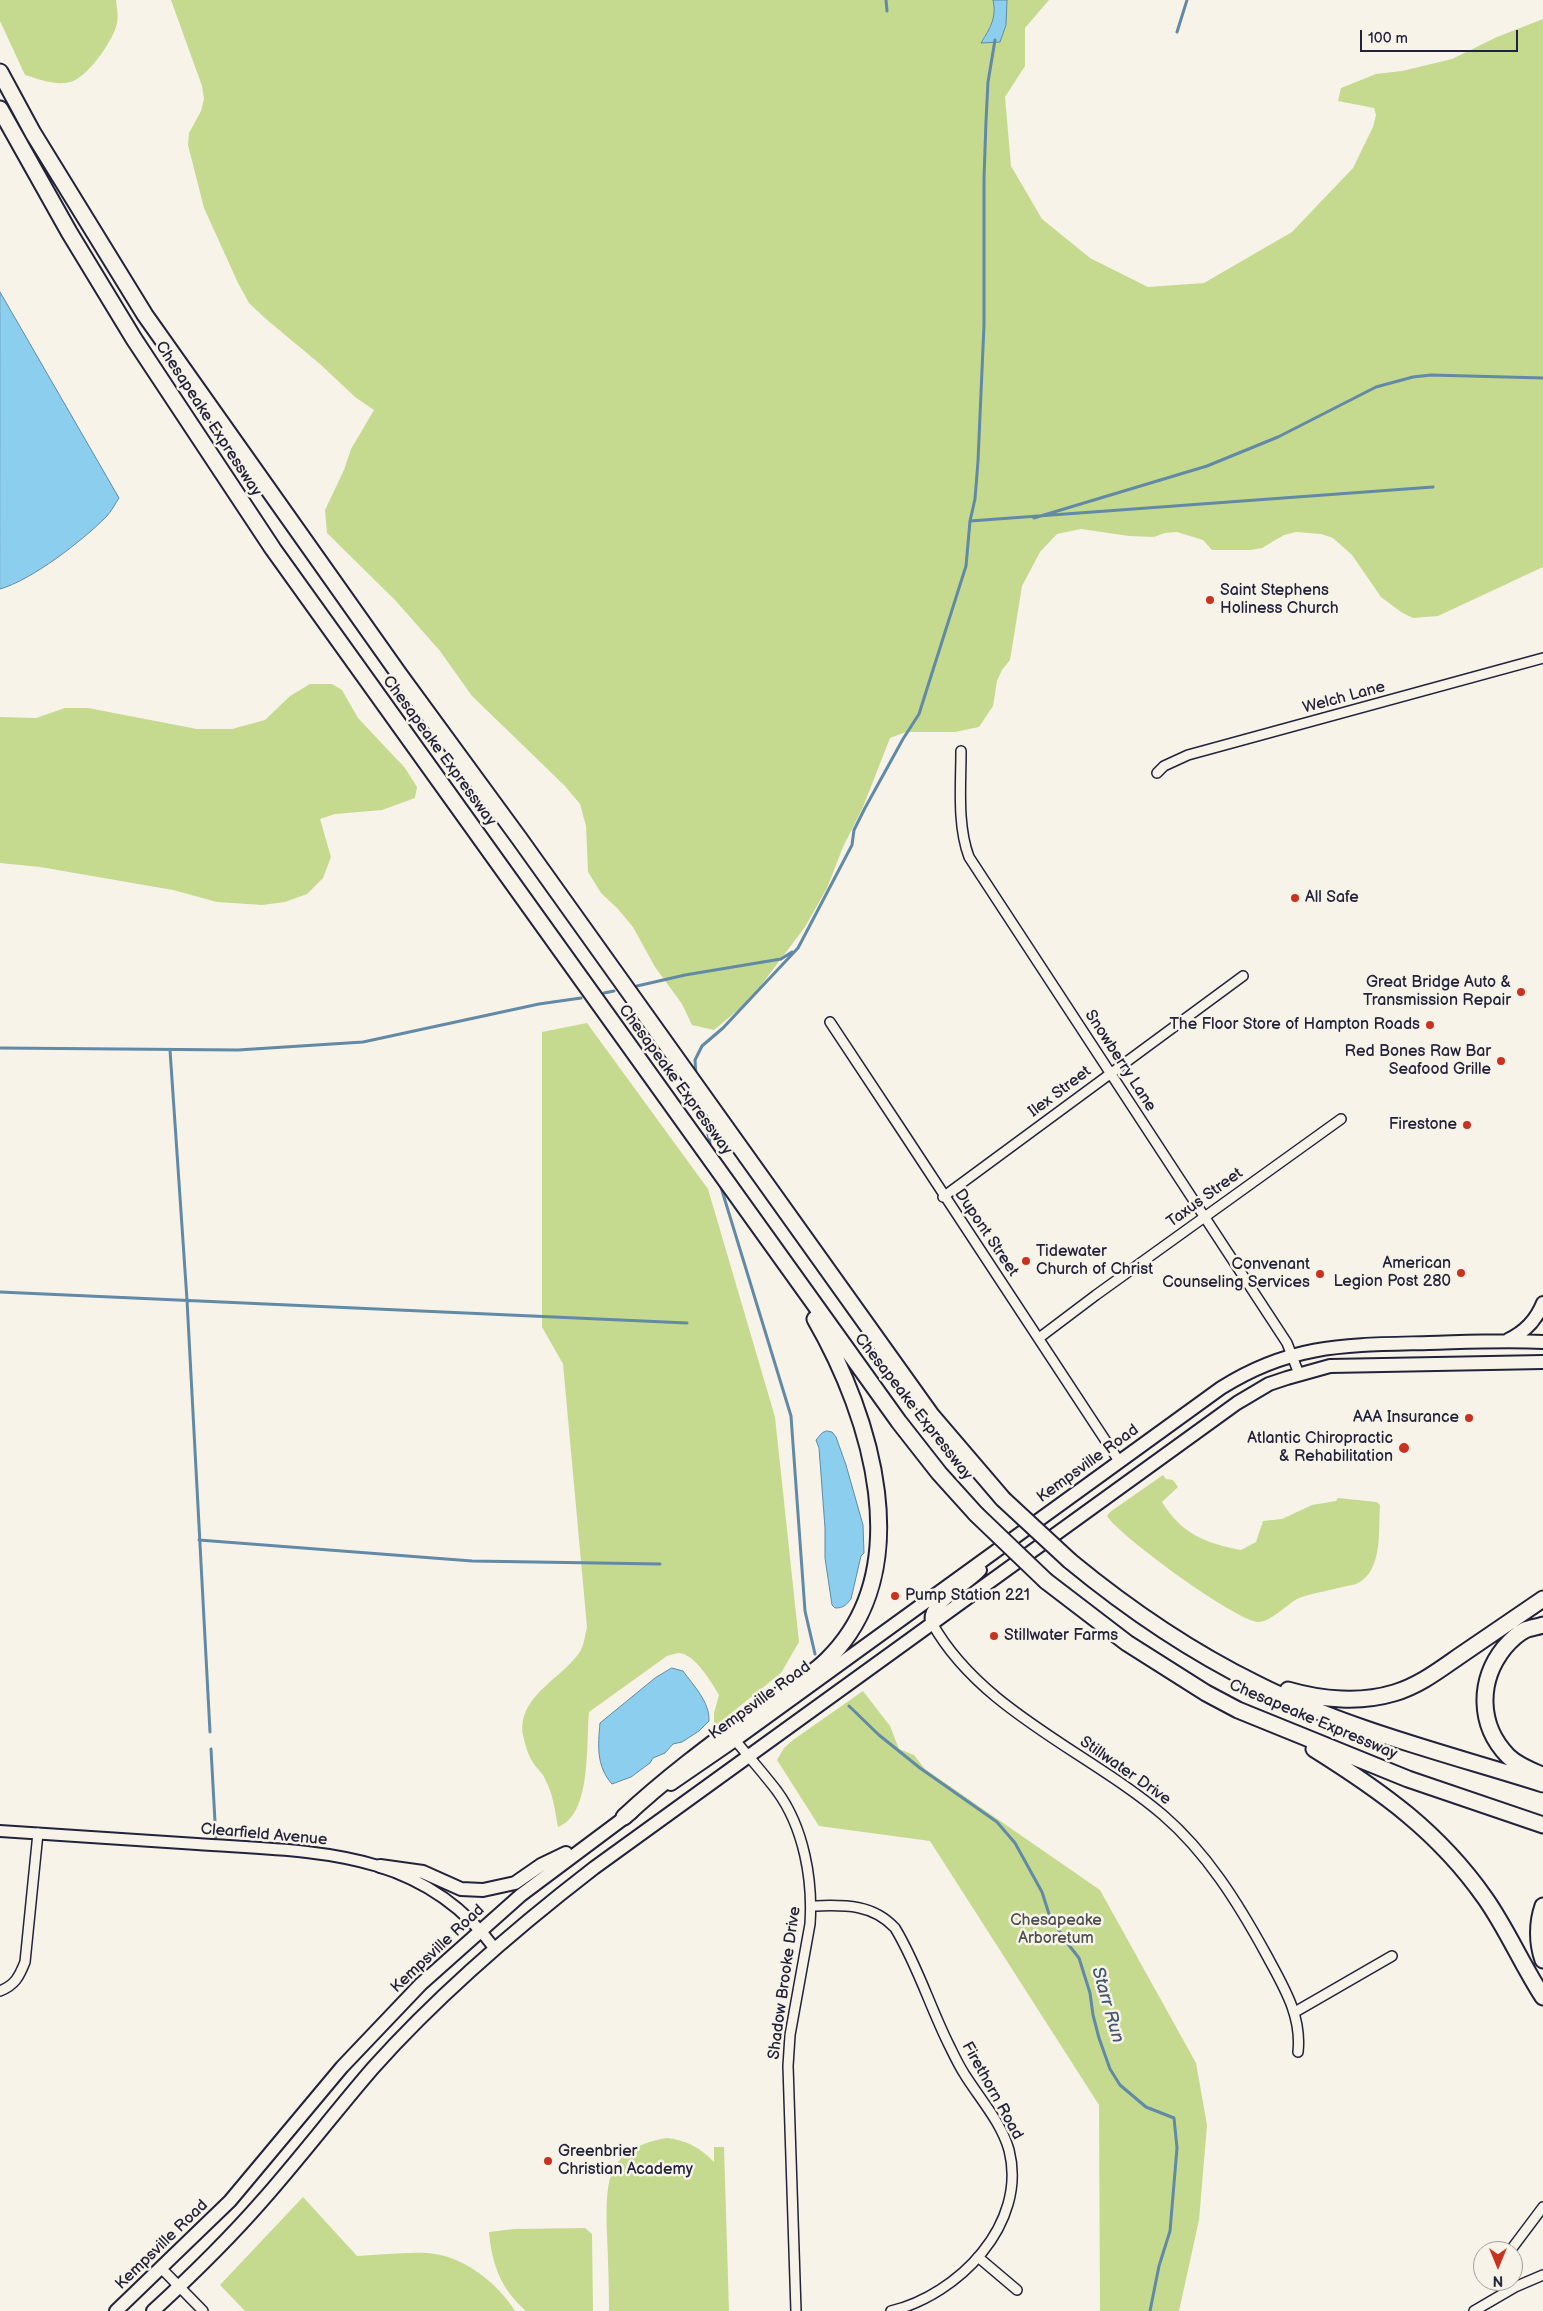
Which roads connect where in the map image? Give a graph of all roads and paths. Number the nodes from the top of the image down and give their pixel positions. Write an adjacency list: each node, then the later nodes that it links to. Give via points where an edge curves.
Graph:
1 (0, 72): 25 (highway, Chesapeake Expressway, bridge, via 33,133 145,315 932,1416 1003,1499 1070,1561 1178,1640)
2 (0, 109): 10 (highway, Chesapeake Expressway, via 69,232 228,483)
3 (1543, 658): 5 (street, Welch Lane, via 1197,752 1178,759)
4 (961, 751): 8 (street, Snowberry Lane, via 962,823 969,857)
5 (1157, 773)
6 (1243, 976): 8 (street, Ilex Street)
7 (830, 1022): 11 (street, Dupont Street)
8 (1111, 1073): 11 (street, Ilex Street); 12 (street, Snowberry Lane)
9 (1341, 1120): 12 (street, Taxus Street)
10 (723, 1177): 26 (highway, Chesapeake Expressway, bridge, via 899,1422 976,1514 1046,1580 1127,1643 1238,1710); 31 (highway, via 811,1314 837,1363 860,1423 872,1469 879,1513 878,1556 860,1616 826,1661 662,1781)
11 (943, 1197): 14 (street, Dupont Street)
12 (1204, 1217): 14 (street, Taxus Street); 17 (street, Snowberry Lane)
13 (1543, 1303): 15 (main road, via 1528,1327)
14 (1040, 1338): 20 (street, Dupont Street)
15 (1505, 1341): 16 (main road, Kempsville Road); 17 (main road, Kempsville Road, via 1346,1345)
16 (1543, 1342)
17 (1292, 1354): 19 (street, Snowberry Lane); 20 (main road, Kempsville Road, via 1237,1377)
18 (1543, 1362): 19 (main road, via 1363,1364 1330,1366)
19 (1299, 1374): 23 (main road, via 1269,1384 1237,1403)
20 (1119, 1461): 21 (main road, Kempsville Road)
21 (983, 1560): 23 (main road, via 975,1576 936,1608); 27 (main road, Kempsville Road)
22 (1543, 1599): 25 (highway, via 1434,1673 1395,1692 1332,1698 1298,1693)
23 (932, 1623): 28 (main road); 45 (street, Stillwater Drive, via 941,1639 972,1675 1021,1716 1139,1796 1194,1845 1235,1901)
24 (1543, 1625): 29 (highway, via 1524,1630 1498,1655 1489,1670 1484,1698 1491,1730 1499,1746 1510,1758)
25 (1244, 1678): 30 (highway, Chesapeake Expressway, via 1381,1734)
26 (1283, 1729): 32 (highway, Chesapeake Expressway, via 1454,1796); 44 (highway, via 1370,1784 1440,1844 1484,1898)
27 (735, 1740): 28 (street, Shadow Brooke Drive); 31 (main road, Kempsville Road)
28 (748, 1757): 37 (street, Shadow Brooke Drive, via 778,1792 793,1821 808,1870); 40 (main road, via 594,1868)
29 (1543, 1775)
30 (1543, 1784)
31 (624, 1817): 35 (main road, Kempsville Road)
32 (1543, 1825)
33 (0, 1830): 34 (street, Clearfield Avenue)
34 (38, 1833): 36 (street, Clearfield Avenue, via 308,1852); 43 (street, via 25,1962 12,1986)
35 (595, 1838): 36 (main road, via 541,1865 515,1883 493,1889 461,1889 423,1872); 39 (main road, Kempsville Road)
36 (380, 1866): 39 (street, Clearfield Avenue, via 406,1876 445,1898)
37 (812, 1906): 49 (street, Firethorn Road, via 857,1906 879,1914 895,1928 964,2074 1004,2136 1011,2160 1011,2193 1000,2225); 58 (street, Shadow Brooke Drive, via 790,2035 788,2066)
38 (1543, 1906): 42 (highway, via 1538,1926)
39 (481, 1930): 40 (street, Clearfield Avenue); 50 (main road, Kempsville Road, via 381,2025 230,2201)
40 (495, 1949): 52 (main road, via 400,2040 261,2202)
41 (1392, 1956): 45 (street)
42 (1543, 1960)
43 (0, 1991)
44 (1543, 1997)
45 (1295, 2012): 46 (street, Stillwater Drive, via 1300,2039)
46 (1298, 2052)
47 (1543, 2207): 48 (street)
48 (1518, 2241)
49 (978, 2257): 53 (street); 59 (street, Firethorn Road, via 951,2283)
50 (162, 2269): 52 (street); 55 (main road, Kempsville Road)
51 (1543, 2275): 54 (street)
52 (179, 2286): 56 (main road); 57 (street)
53 (1017, 2290)
54 (1506, 2292): 60 (street)
55 (116, 2311)
56 (152, 2311)
57 (203, 2311)
58 (796, 2311)
59 (891, 2311)
60 (1474, 2311)

